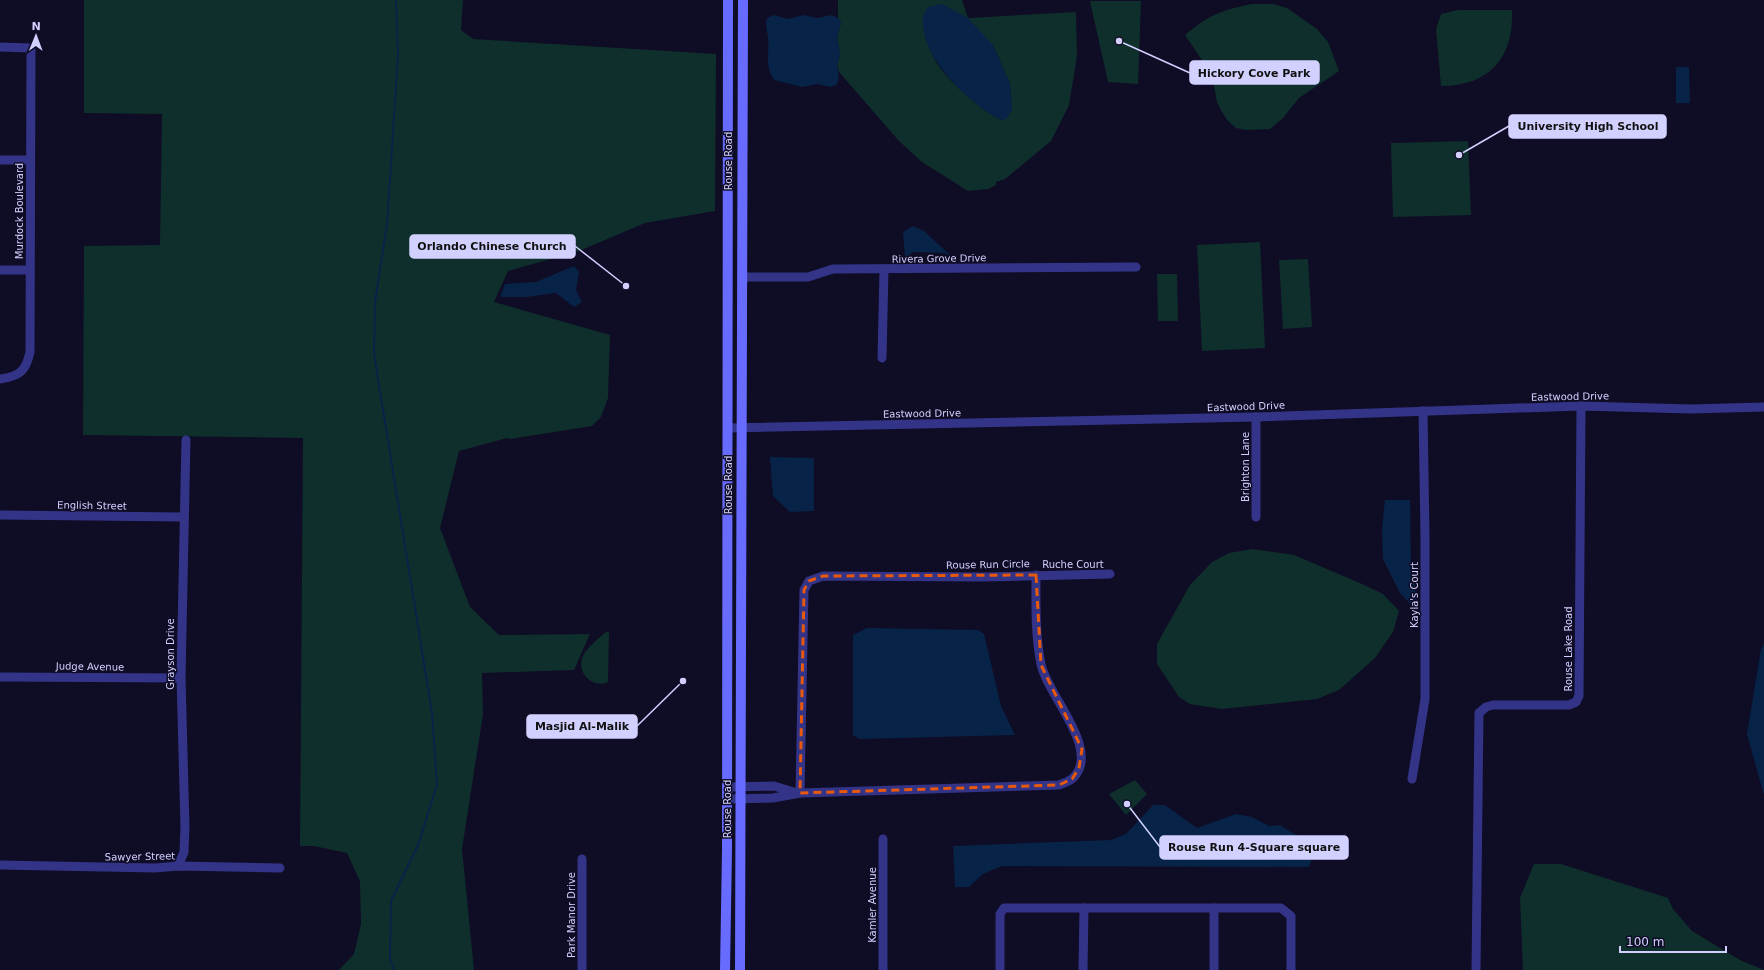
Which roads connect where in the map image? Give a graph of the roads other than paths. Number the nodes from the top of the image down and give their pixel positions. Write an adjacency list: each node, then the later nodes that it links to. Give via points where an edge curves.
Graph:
1 (728, 0): 17 (street, Rouse Road)
2 (743, 0): 10 (street, Rouse Road)
3 (0, 47): 5 (street, Murdock Boulevard, via 31,48)
4 (0, 160): 5 (street)
5 (30, 160): 8 (street, Murdock Boulevard)
6 (1136, 267): 9 (street, Rivera Grove Drive)
7 (0, 270): 8 (street)
8 (30, 270): 12 (street, Murdock Boulevard, via 30,352 27,364 12,378)
9 (884, 270): 10 (street, Rivera Grove Drive, via 833,269 808,277); 11 (street)
10 (742, 277): 18 (street, Rouse Road)
11 (882, 358)
12 (0, 379)
13 (1581, 406): 14 (street, Eastwood Drive, via 1690,409); 15 (street, Eastwood Drive); 50 (street, Rouse Lake Road, via 1579,696 1576,702 1569,705 1492,705 1479,713)
14 (1764, 407)
15 (1423, 411): 16 (street, Eastwood Drive); 27 (street, Kayla's Court, via 1424,699)
16 (1256, 416): 18 (street, Eastwood Drive); 22 (street, Brighton Lane)
17 (728, 428): 18 (street, Eastwood Drive); 29 (street, Rouse Road)
18 (742, 428): 30 (street, Rouse Road)
19 (186, 440): 21 (street, Grayson Drive)
20 (0, 515): 21 (street, English Street)
21 (183, 517): 26 (street, Grayson Drive)
22 (1256, 517)
23 (1110, 574): 24 (street, Ruche Court)
24 (1036, 575): 31 (street, Rouse Run Circle, via 823,576 810,581 804,590); 31 (street, Rouse Run Circle, via 1037,634 1041,665 1082,749 1079,768 1072,779 1059,785)
25 (0, 676): 26 (street, Judge Avenue)
26 (180, 678): 38 (street, Grayson Drive, via 185,827 184,852)
27 (1412, 779)
28 (774, 786): 30 (street, Rouse Run Circle); 31 (street, Rouse Run Circle); 32 (street)
29 (727, 787): 30 (street, Rouse Run Circle); 33 (street, Rouse Road)
30 (741, 787): 34 (street, Rouse Road)
31 (800, 794): 32 (street, Rouse Run Circle)
32 (773, 798): 34 (street, Rouse Run Circle)
33 (727, 799): 34 (street, Rouse Run Circle); 43 (street, Rouse Road)
34 (741, 799): 44 (street, Rouse Road)
35 (884, 839): 45 (street, Kamler Avenue)
36 (582, 859): 42 (street, Park Manor Drive)
37 (0, 865): 38 (street, Sawyer Street, via 155,868)
38 (178, 866): 39 (street, Sawyer Street)
39 (280, 868)
40 (1084, 908): 41 (street); 46 (street, via 1004,908 1000,914); 47 (street)
41 (1214, 908): 48 (street); 49 (street, via 1285,910 1291,916)
42 (582, 970)
43 (724, 970)
44 (740, 970)
45 (883, 970)
46 (1000, 970)
47 (1083, 970)
48 (1214, 970)
49 (1291, 970)
50 (1476, 970)

